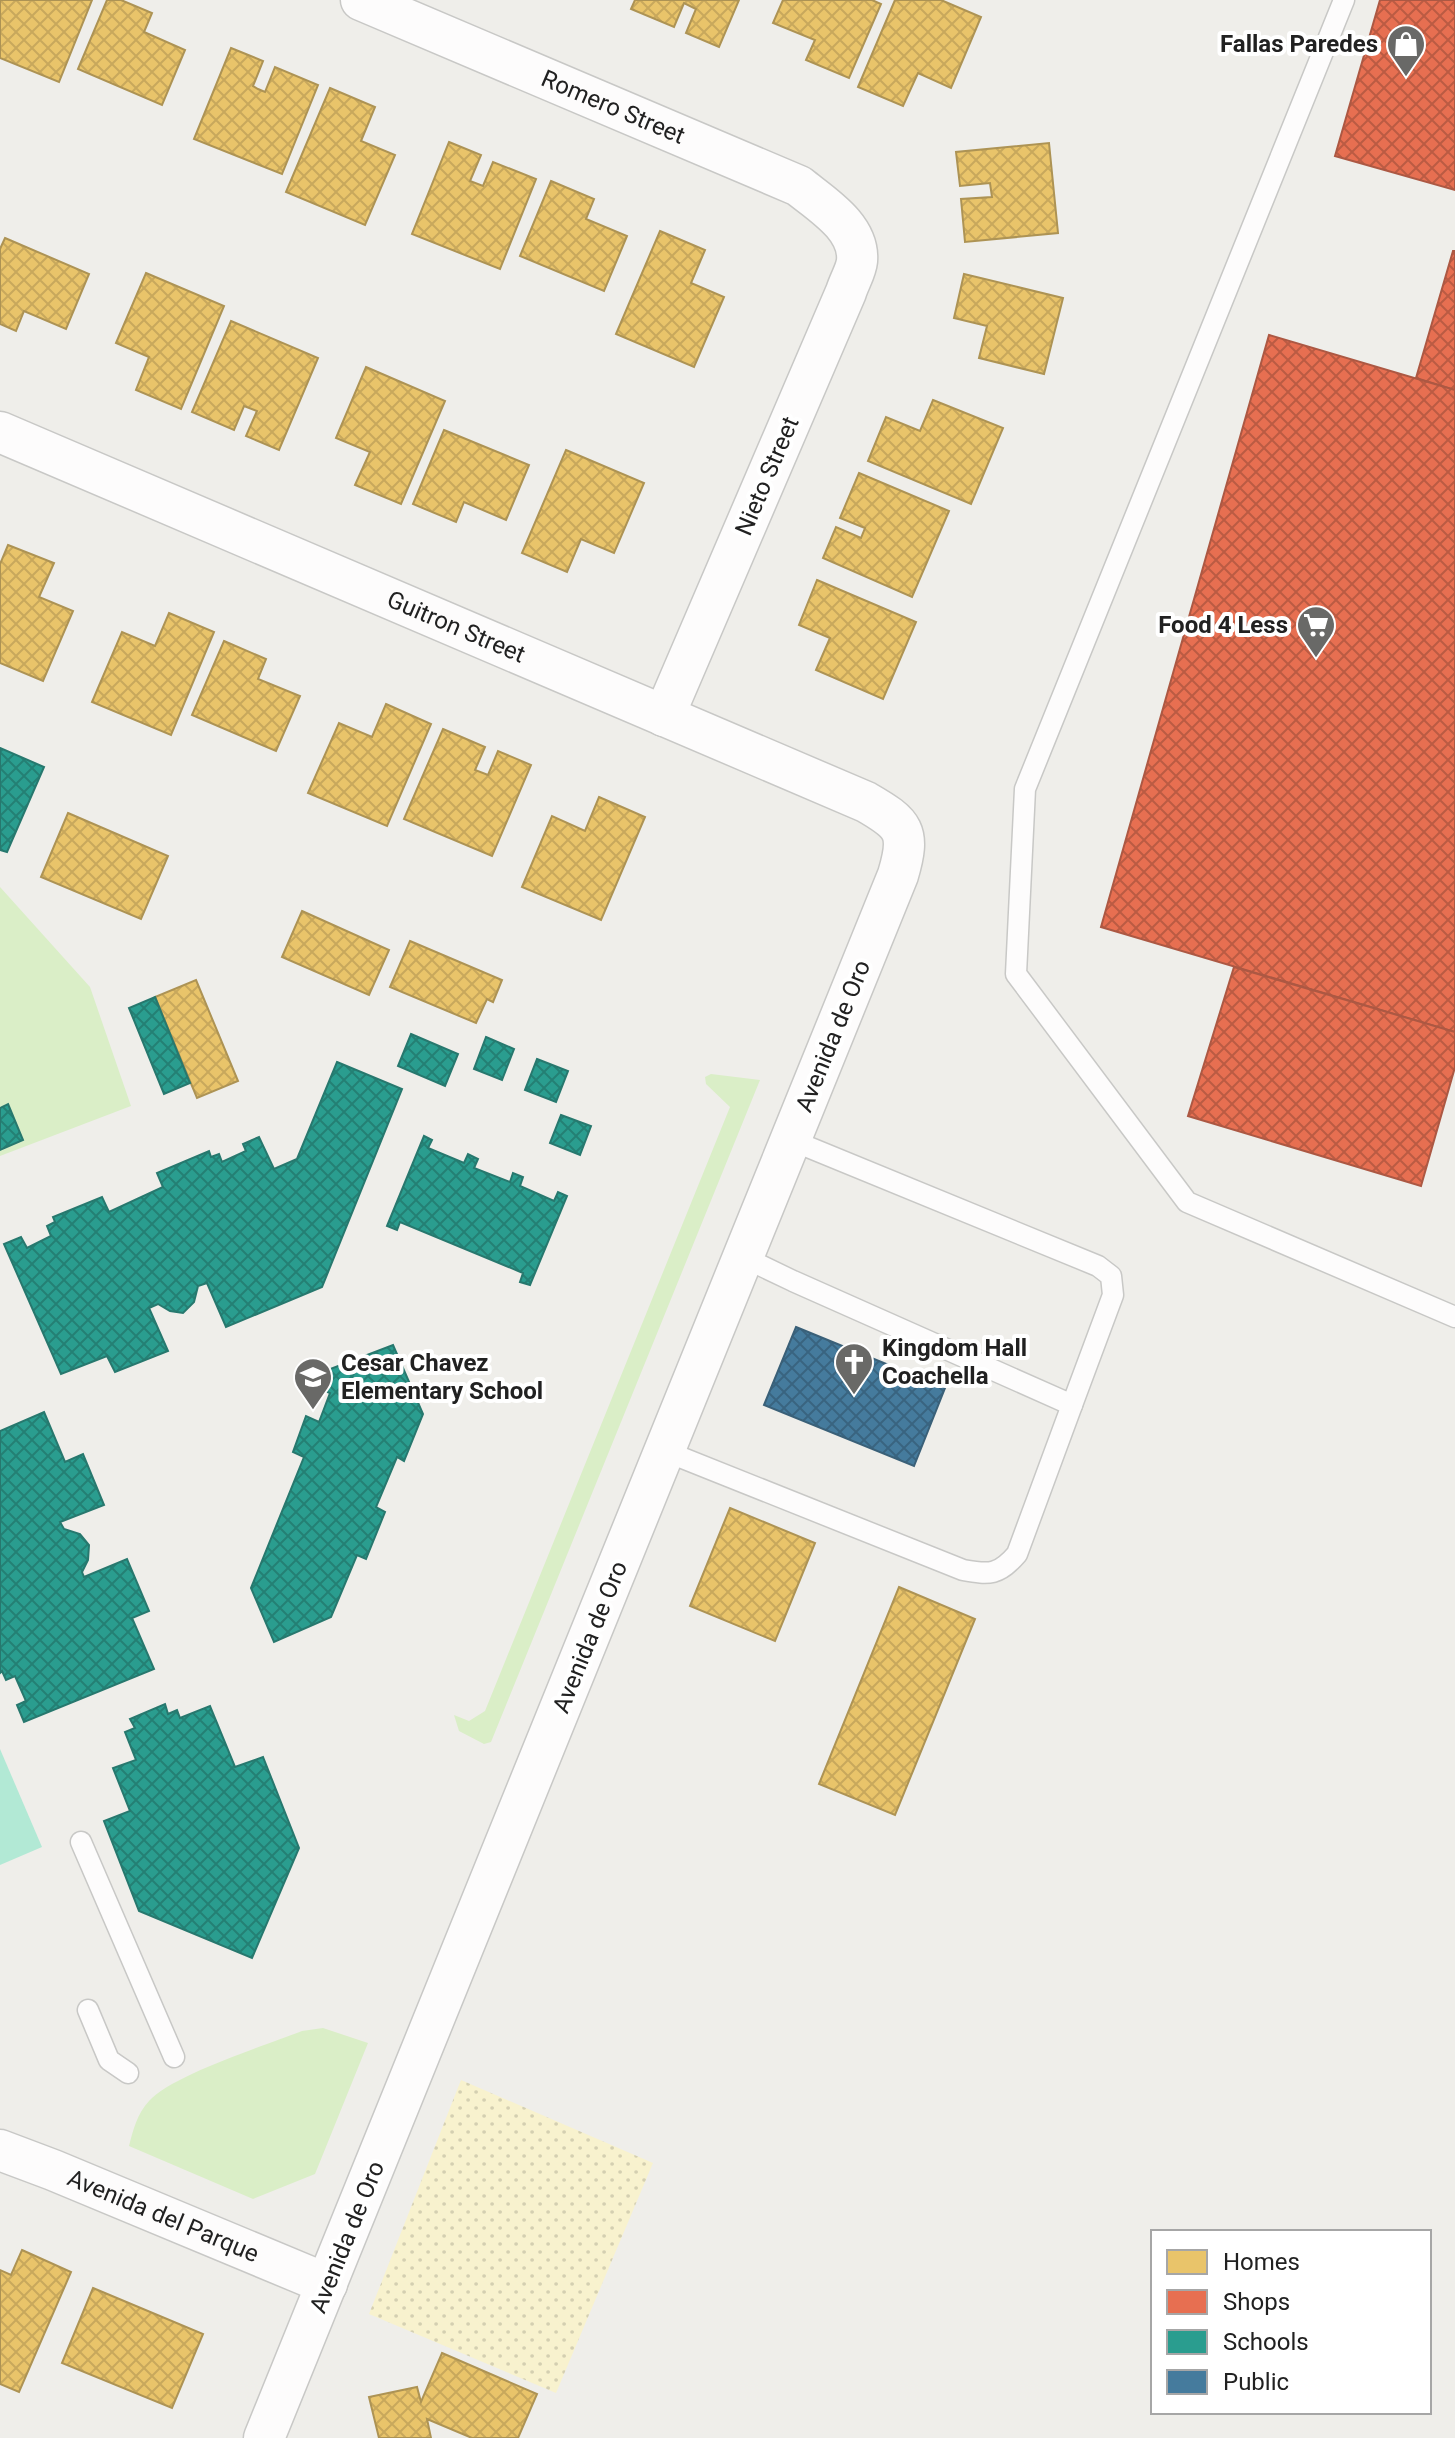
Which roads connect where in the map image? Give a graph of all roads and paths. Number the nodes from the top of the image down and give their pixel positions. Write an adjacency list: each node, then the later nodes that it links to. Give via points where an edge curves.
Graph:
1 (361, 0): 3 (street, Romero Street, via 799,186)
2 (1344, 0): 9 (lane, via 1025,789 1016,974 1187,1202)
3 (852, 234): 5 (street, Nieto Street, via 857,260 846,292)
4 (0, 432): 5 (street, Guitron Street)
5 (664, 716): 6 (street, Guitron Street, via 866,802 890,816)
6 (903, 833): 7 (street, Avenida de Oro, via 906,849 898,875)
7 (791, 1140): 8 (street, Avenida de Oro); 10 (lane, via 1098,1266 1111,1276 1113,1295)
8 (743, 1257): 10 (lane); 11 (street, Avenida de Oro)
9 (1455, 1317)
10 (1072, 1405): 11 (lane, via 1017,1554 1004,1569 985,1574 963,1570)
11 (665, 1451): 17 (street, Avenida de Oro)
12 (81, 1842): 14 (lane)
13 (88, 2010): 15 (lane, via 109,2060)
14 (174, 2057)
15 (128, 2073)
16 (0, 2150): 17 (street, Avenida del Parque)
17 (327, 2284): 18 (street, Avenida de Oro)
18 (264, 2438)

